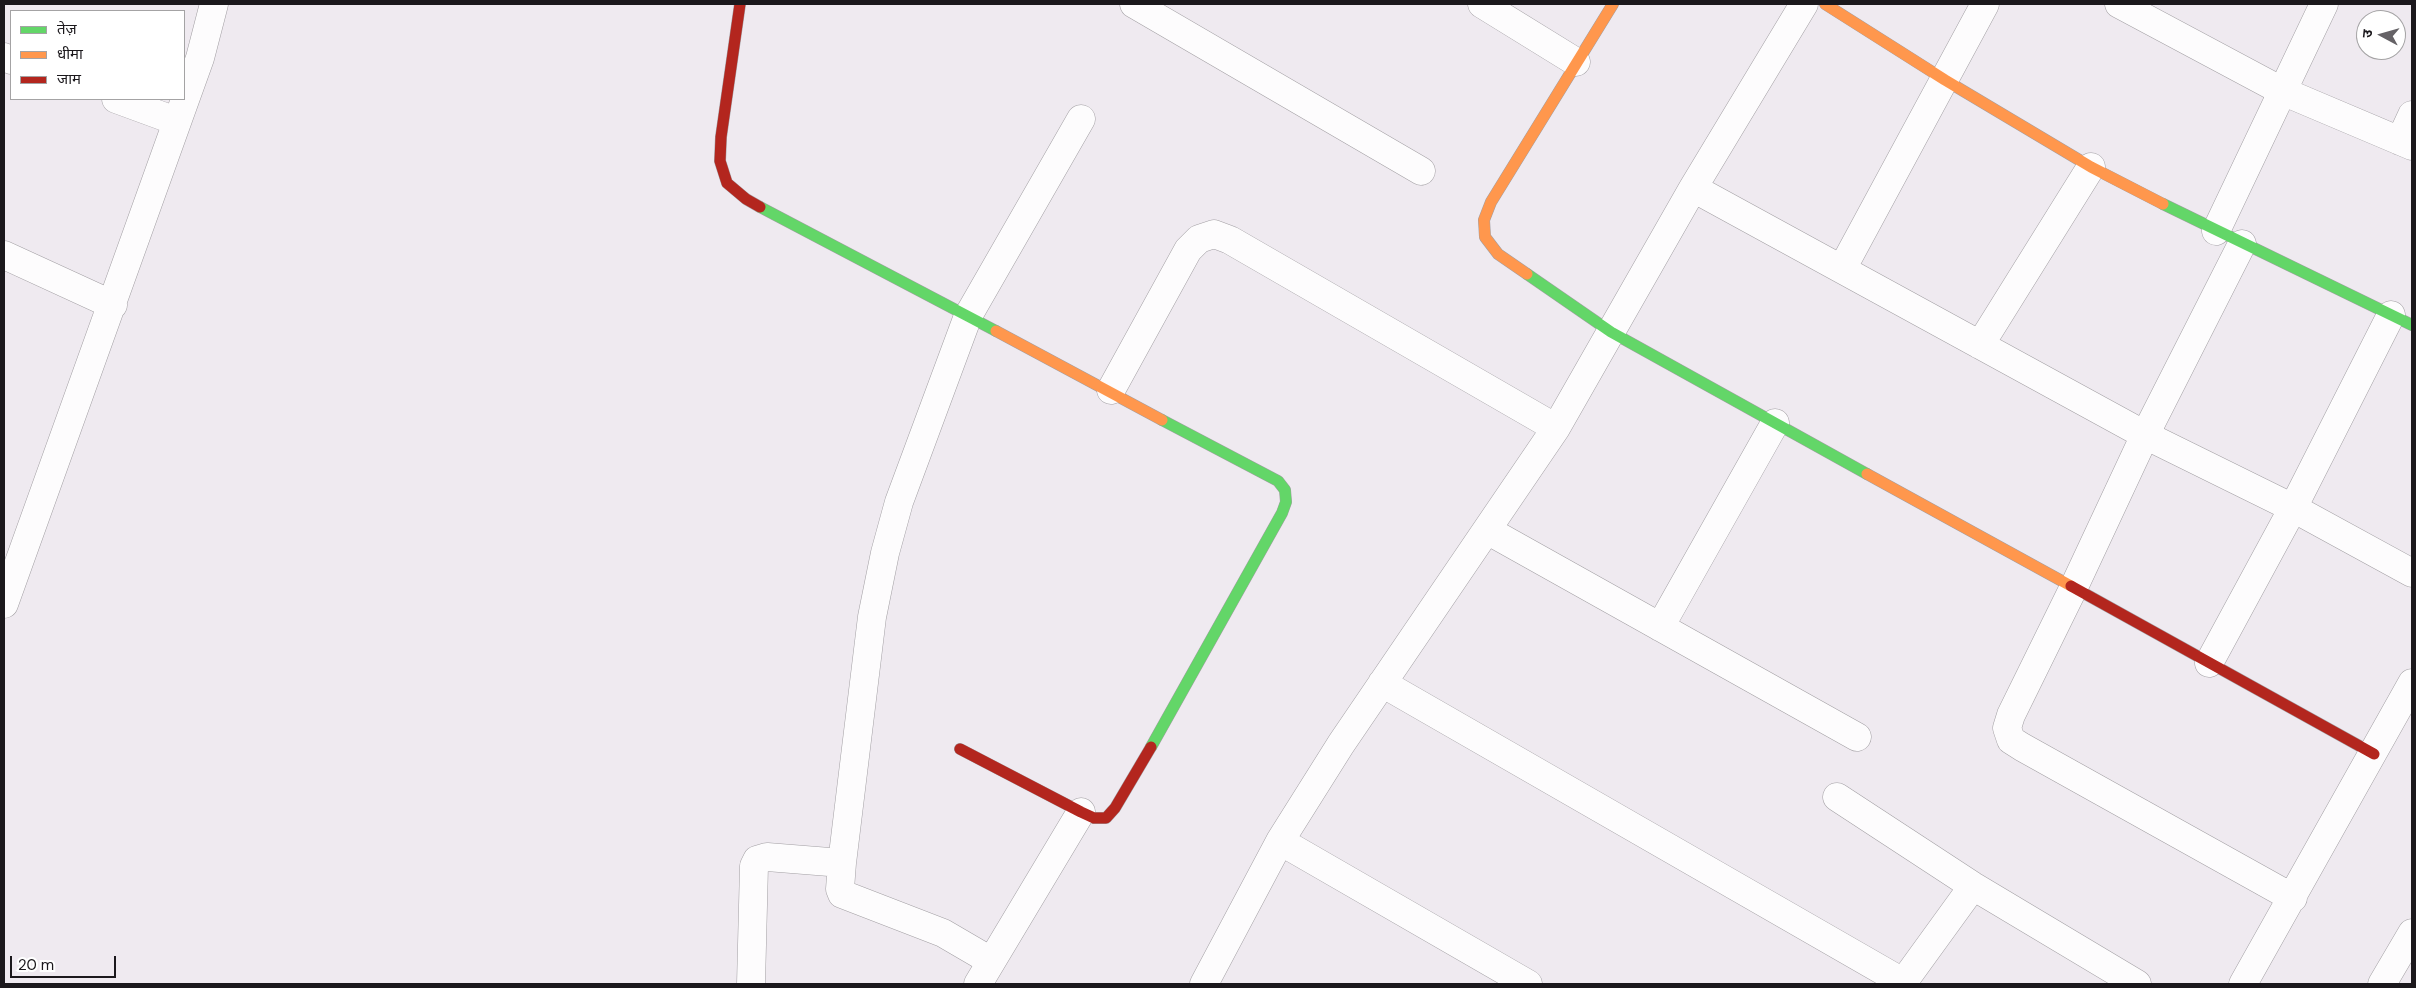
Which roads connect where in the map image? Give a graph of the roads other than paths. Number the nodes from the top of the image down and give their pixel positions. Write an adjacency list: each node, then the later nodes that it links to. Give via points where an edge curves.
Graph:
1 (214, 4): 14 (street, via 200,58)
2 (740, 4): 29 (street, via 721,137 720,161 727,183 746,199)
3 (1134, 4): 22 (street)
4 (1482, 4): 11 (street)
5 (1613, 4): 11 (street)
6 (1804, 4): 23 (street)
7 (1985, 4): 12 (street)
8 (2324, 4): 13 (street)
9 (1831, 5): 12 (street)
10 (2136, 8): 13 (street)
11 (1576, 62): 31 (street, via 1491,202 1484,220 1484,237 1498,254)
12 (1945, 80): 21 (street); 27 (street)
13 (2282, 91): 20 (street); 24 (street)
14 (185, 97)
15 (119, 100): 19 (street)
16 (184, 100): 19 (street)
17 (2412, 115): 20 (street)
18 (1081, 119): 29 (street)
19 (176, 121): 28 (street)
20 (2406, 143)
21 (2091, 167): 24 (street); 32 (street)
22 (1421, 171)
23 (1693, 188): 27 (street); 31 (street)
24 (2216, 231): 25 (street)
25 (2242, 244): 30 (street); 36 (street)
26 (4, 255): 28 (street)
27 (1842, 269): 32 (street)
28 (113, 305): 41 (street)
29 (968, 316): 33 (street); 52 (street, via 899,502 885,552 864,675)
30 (2402, 320): 37 (street)
31 (1611, 332): 34 (street); 35 (street)
32 (1980, 345): 36 (street)
33 (1111, 390): 35 (street, via 1188,250 1199,239 1214,234 1230,240); 50 (street, via 1278,481 1285,490 1286,502 1115,808 1106,818 1094,818)
34 (1775, 423): 40 (street); 42 (street)
35 (1556, 428): 38 (street)
36 (2145, 435): 37 (street); 40 (street)
37 (2293, 508): 39 (street); 43 (street)
38 (1487, 530): 42 (street); 44 (street)
39 (2412, 573)
40 (2074, 589): 43 (street); 54 (street, via 2011,715 2007,728 2011,740)
41 (4, 604)
42 (1660, 627): 46 (street)
43 (2209, 663): 48 (street)
44 (1382, 683): 51 (street); 60 (street)
45 (2412, 683): 48 (street)
46 (1857, 737)
47 (960, 749): 50 (street)
48 (2374, 754): 54 (street)
49 (1837, 797): 53 (street)
50 (1081, 812): 56 (street)
51 (1280, 841): 58 (street); 59 (street)
52 (842, 863): 56 (street, via 842,894 943,934); 57 (street, via 767,857 758,860 754,866)
53 (1973, 886): 60 (street); 61 (street)
54 (2293, 898): 62 (street)
55 (2412, 933): 63 (street)
56 (984, 973)
57 (751, 984)
58 (1204, 984)
59 (1528, 984)
60 (1903, 984)
61 (2137, 984)
62 (2243, 984)
63 (2382, 984)

